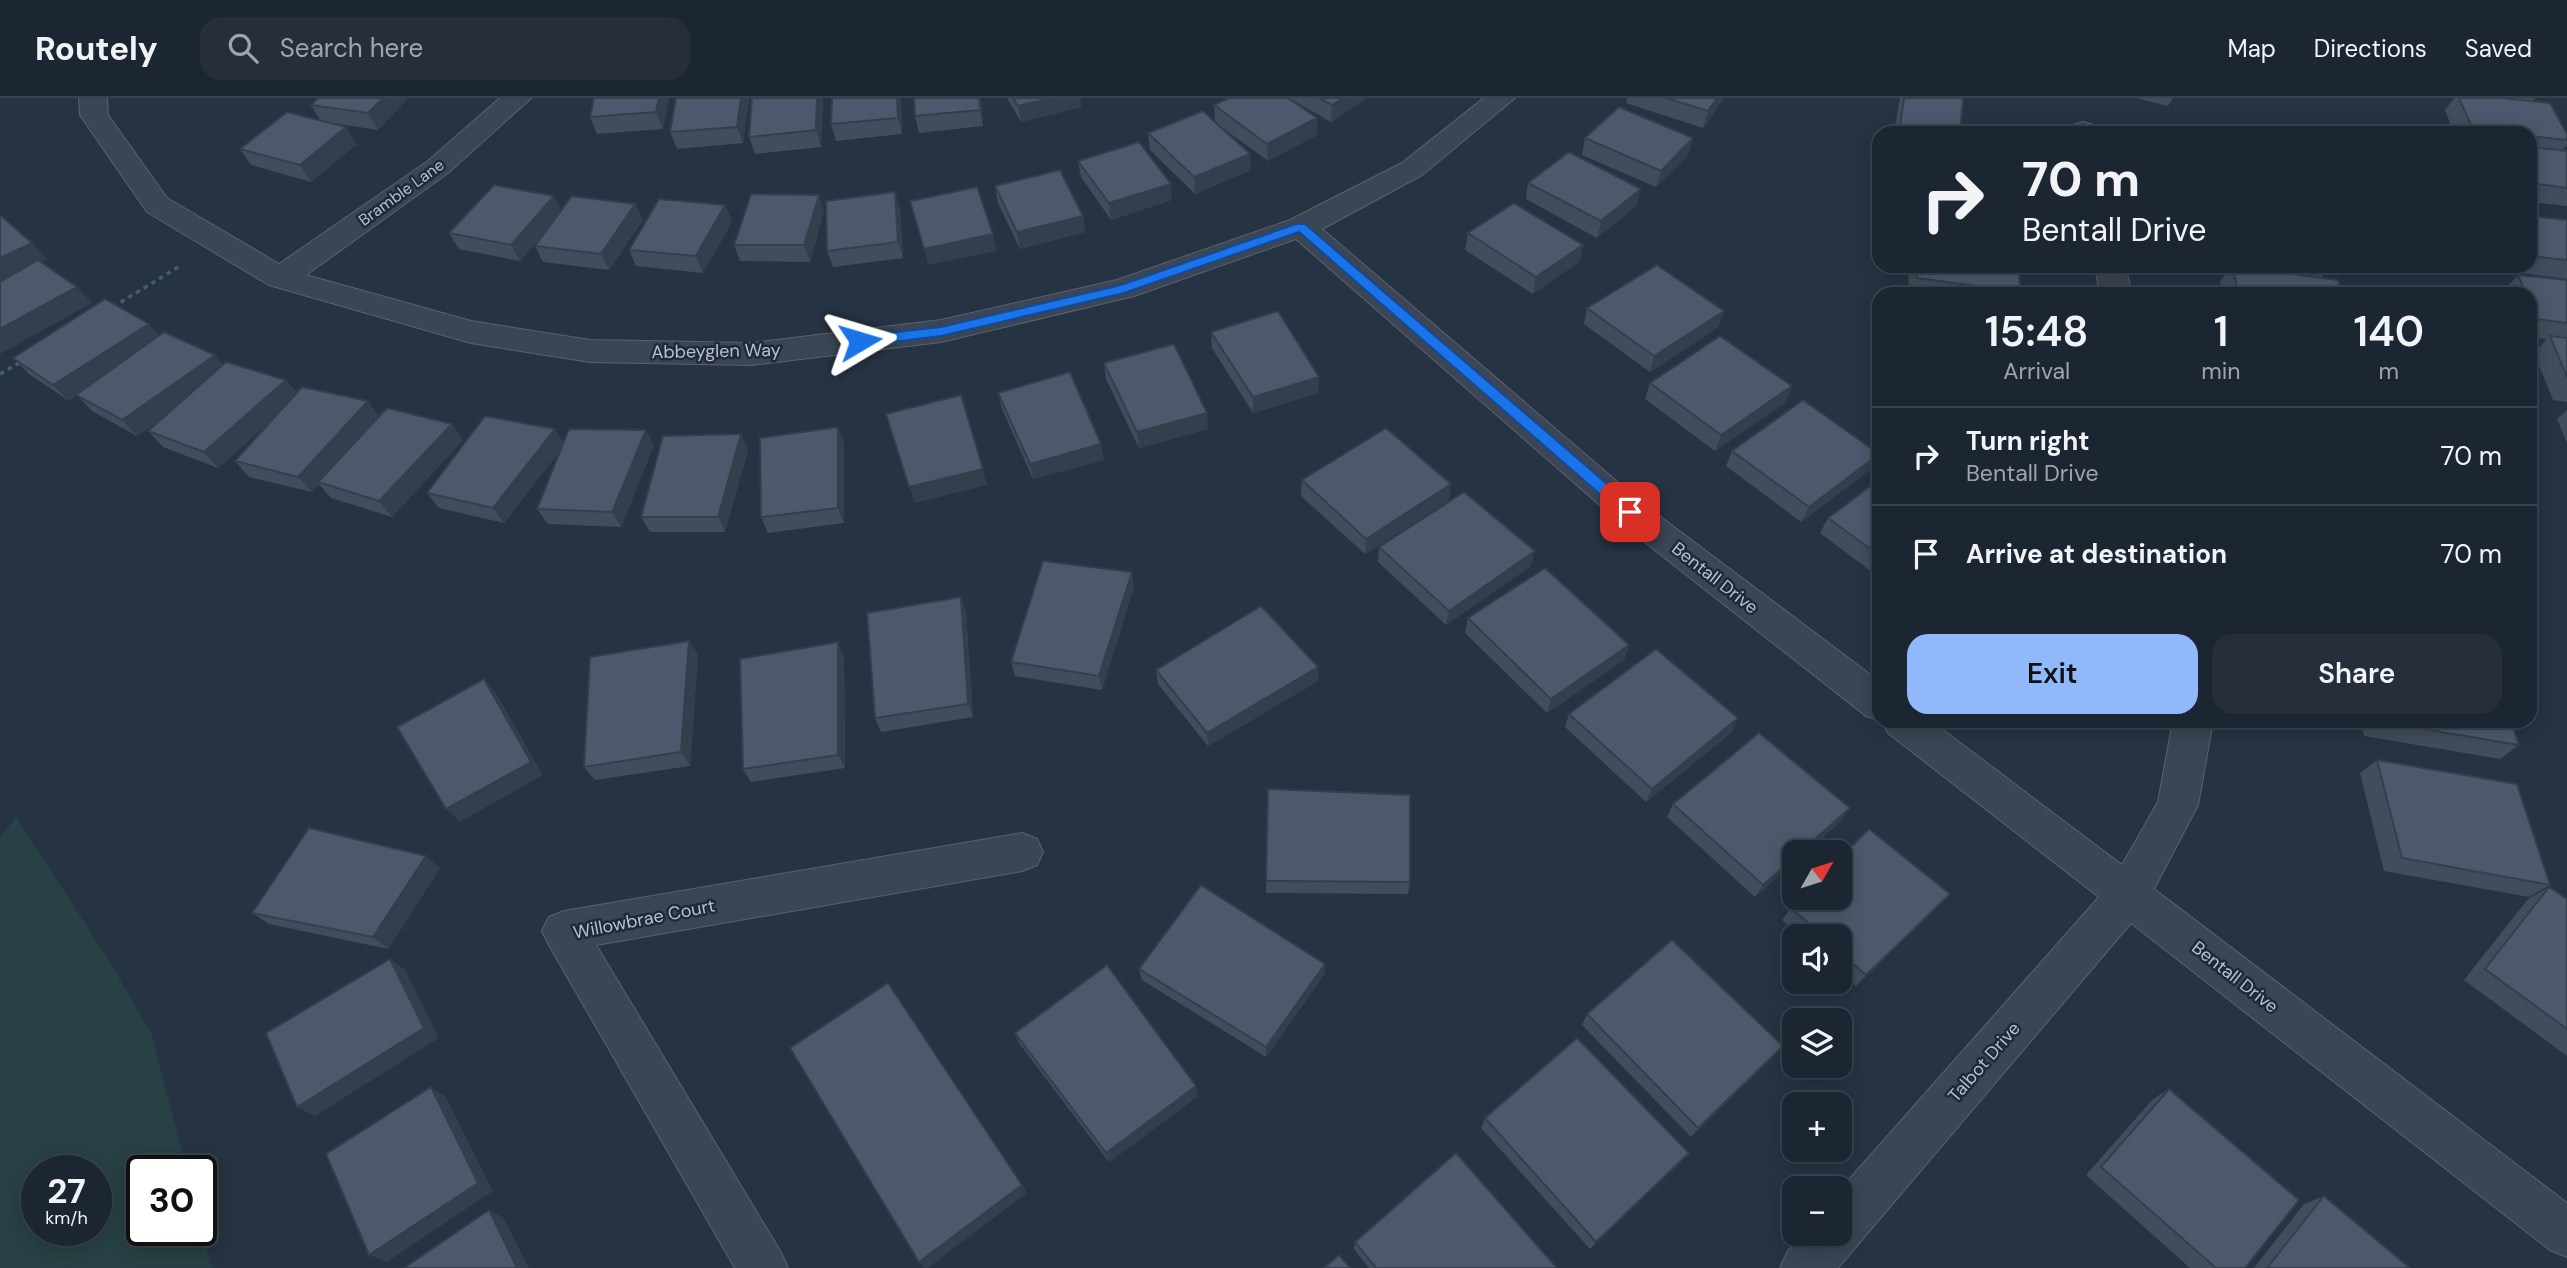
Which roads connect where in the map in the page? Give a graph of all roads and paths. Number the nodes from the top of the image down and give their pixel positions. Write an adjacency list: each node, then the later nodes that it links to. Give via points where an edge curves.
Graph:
1 (93, 98): 5 (street, Abbeyglen Way, via 94,115 157,205)
2 (517, 98): 6 (street, Bramble Lane, via 438,167)
3 (1501, 98): 4 (street, Abbeyglen Way, via 1412,169)
4 (1301, 227): 6 (street, Abbeyglen Way, via 1124,289 941,331 751,354 590,351 471,332); 10 (street, Bentall Drive, via 1630,512)
5 (220, 242): 6 (street, Abbeyglen Way); 7 (path)
6 (280, 278)
7 (104, 312)
8 (23, 360): 9 (path)
9 (0, 374)
10 (1872, 698)
11 (1911, 728): 14 (street, Bentall Drive)
12 (2192, 728): 14 (street, Talbot Drive, via 2178,805)
13 (1022, 852): 18 (street, Willowbrae Court, via 564,931)
14 (2128, 895): 15 (street, Talbot Drive); 16 (street, Bentall Drive)
15 (1852, 1213)
16 (2567, 1233)
17 (1824, 1246): 19 (street)
18 (763, 1268)
19 (1805, 1268)

